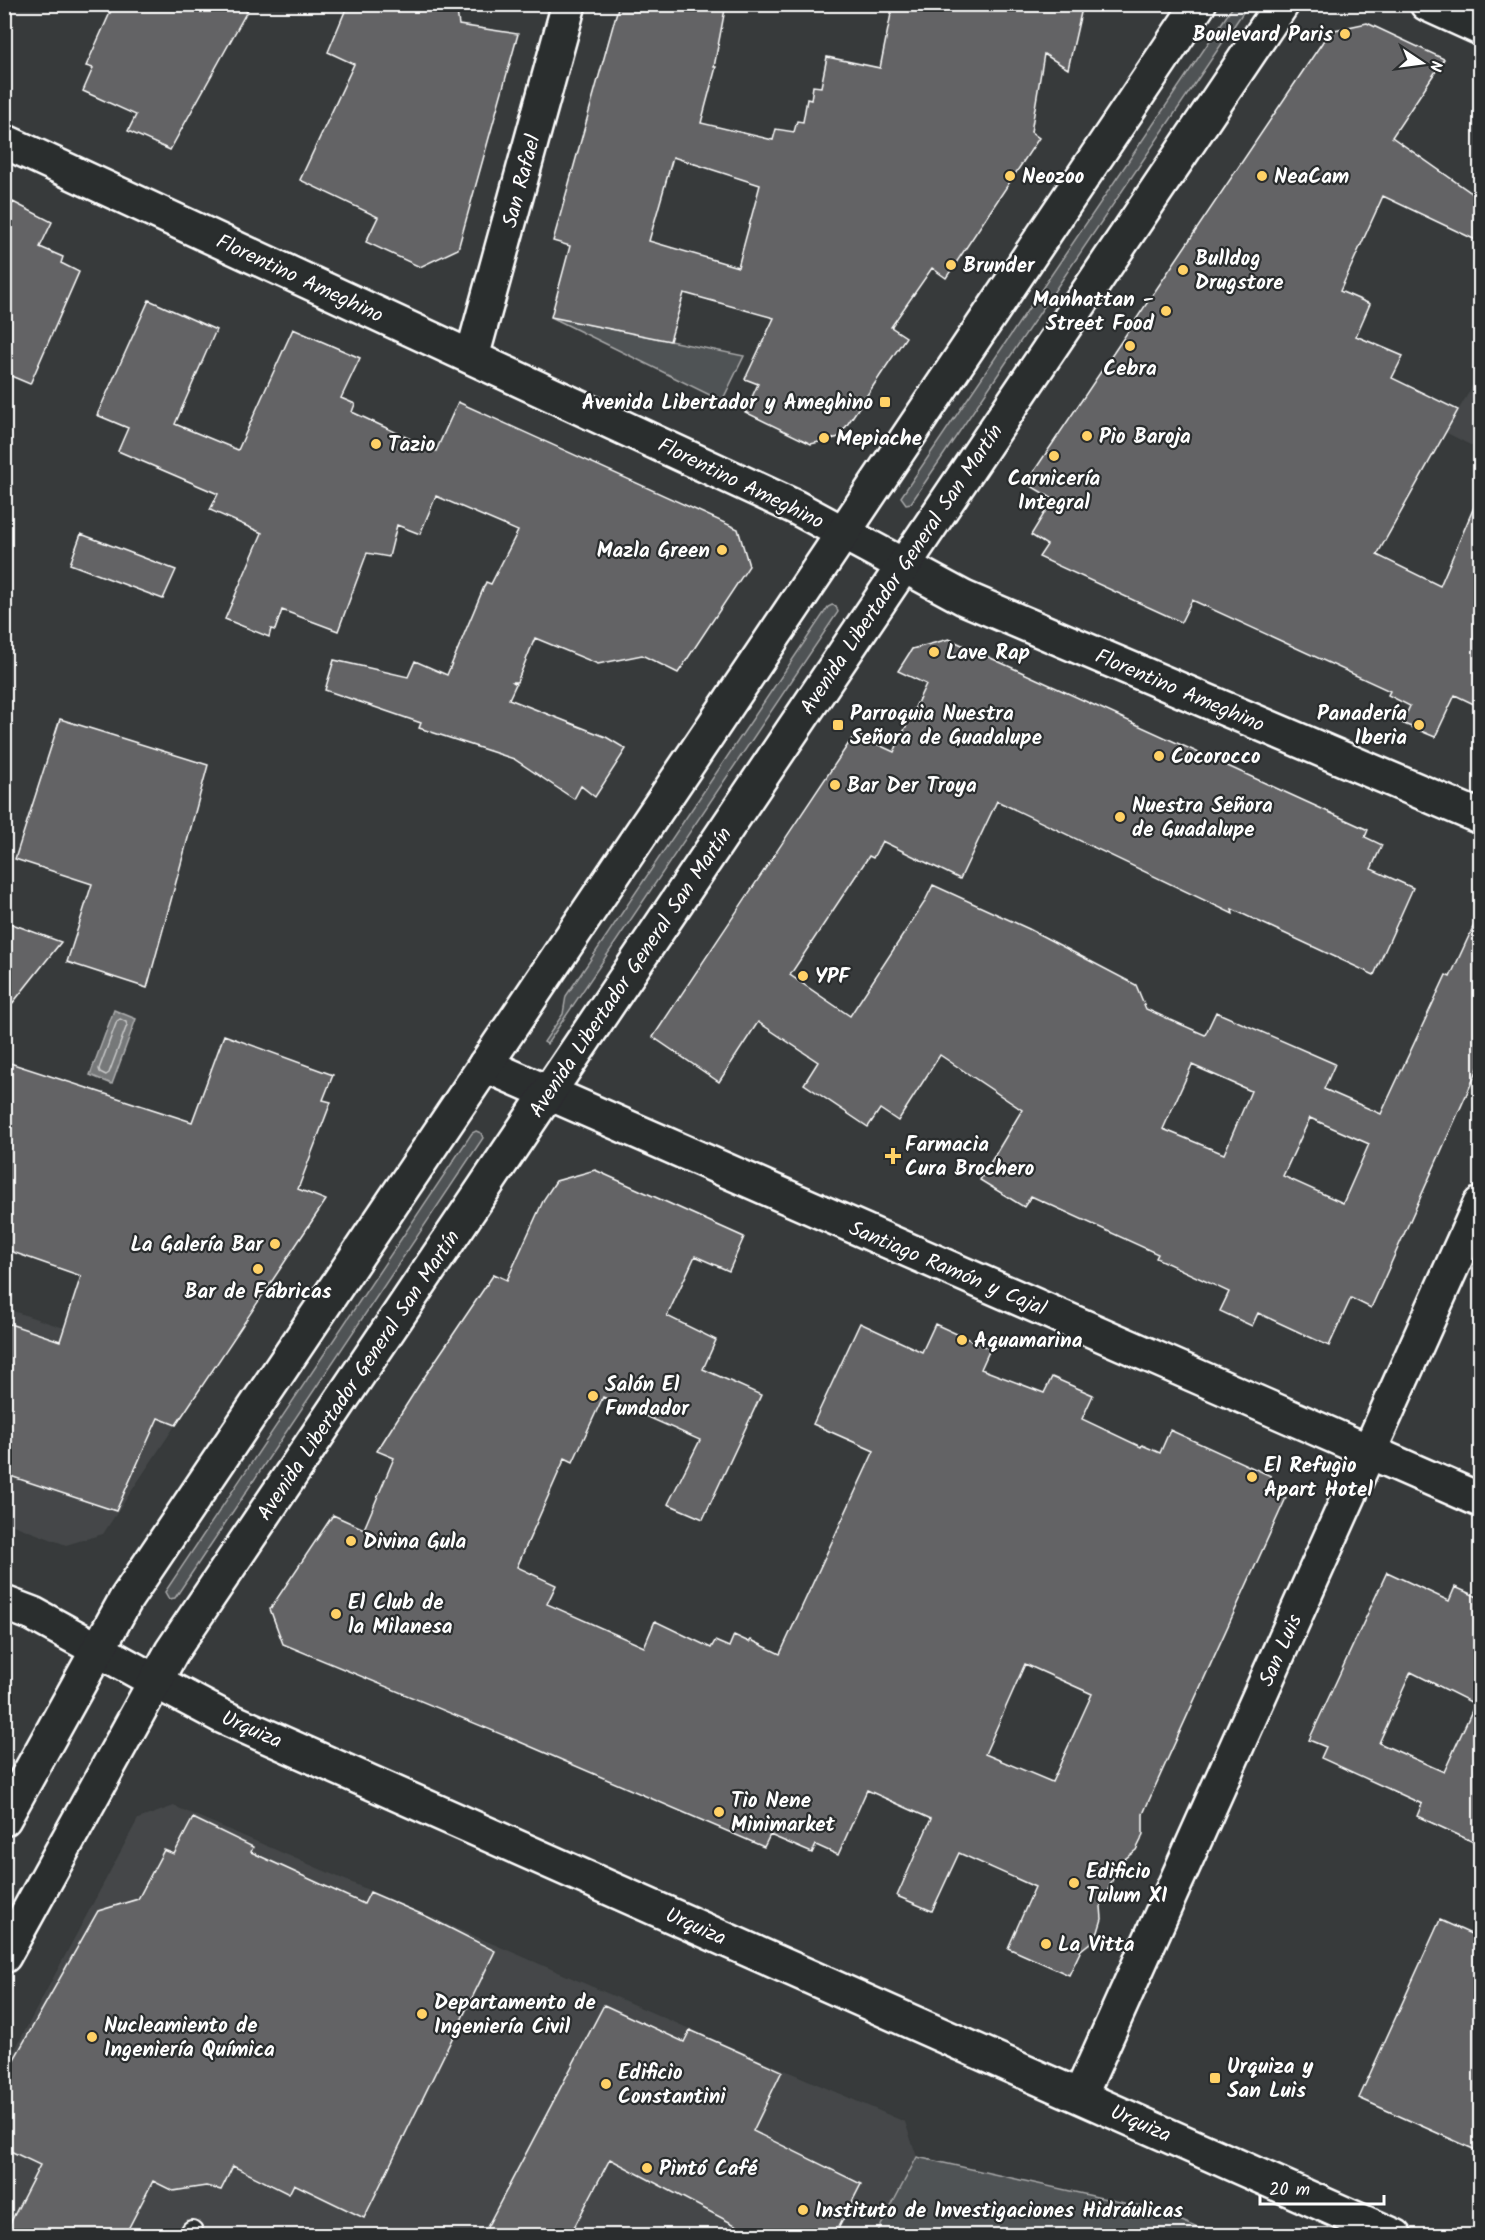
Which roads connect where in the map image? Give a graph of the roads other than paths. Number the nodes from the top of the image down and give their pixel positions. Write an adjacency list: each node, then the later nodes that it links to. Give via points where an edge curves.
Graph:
1 (569, 4): 7 (street, San Rafael)
2 (1199, 4): 8 (street)
3 (1282, 4): 9 (street, Avenida Libertador General San Martín)
4 (1427, 4): 5 (street)
5 (1480, 28)
6 (4, 141): 7 (street, Florentino Ameghino)
7 (472, 357): 8 (street, Florentino Ameghino)
8 (843, 533): 9 (street, Florentino Ameghino); 11 (street)
9 (904, 565): 10 (street, Florentino Ameghino, via 964,598); 12 (street, Avenida Libertador General San Martín)
10 (1480, 817)
11 (485, 1065): 12 (street, Santiago Ramón y Cajal); 17 (street, via 132,1589)
12 (548, 1094): 14 (street, Santiago Ramón y Cajal); 18 (street, Avenida Libertador General San Martín, via 179,1641)
13 (1480, 1204): 14 (street, San Luis)
14 (1369, 1450): 15 (street, Santiago Ramón y Cajal); 21 (street, San Luis)
15 (1480, 1500)
16 (4, 1603): 17 (street, Urquiza)
17 (98, 1649): 18 (street, Urquiza); 19 (street)
18 (156, 1681): 20 (street, Avenida Libertador General San Martín); 21 (street, Urquiza, via 221,1716)
19 (4, 1820)
20 (4, 1956)
21 (1080, 2096): 22 (street, Urquiza)
22 (1395, 2235)

